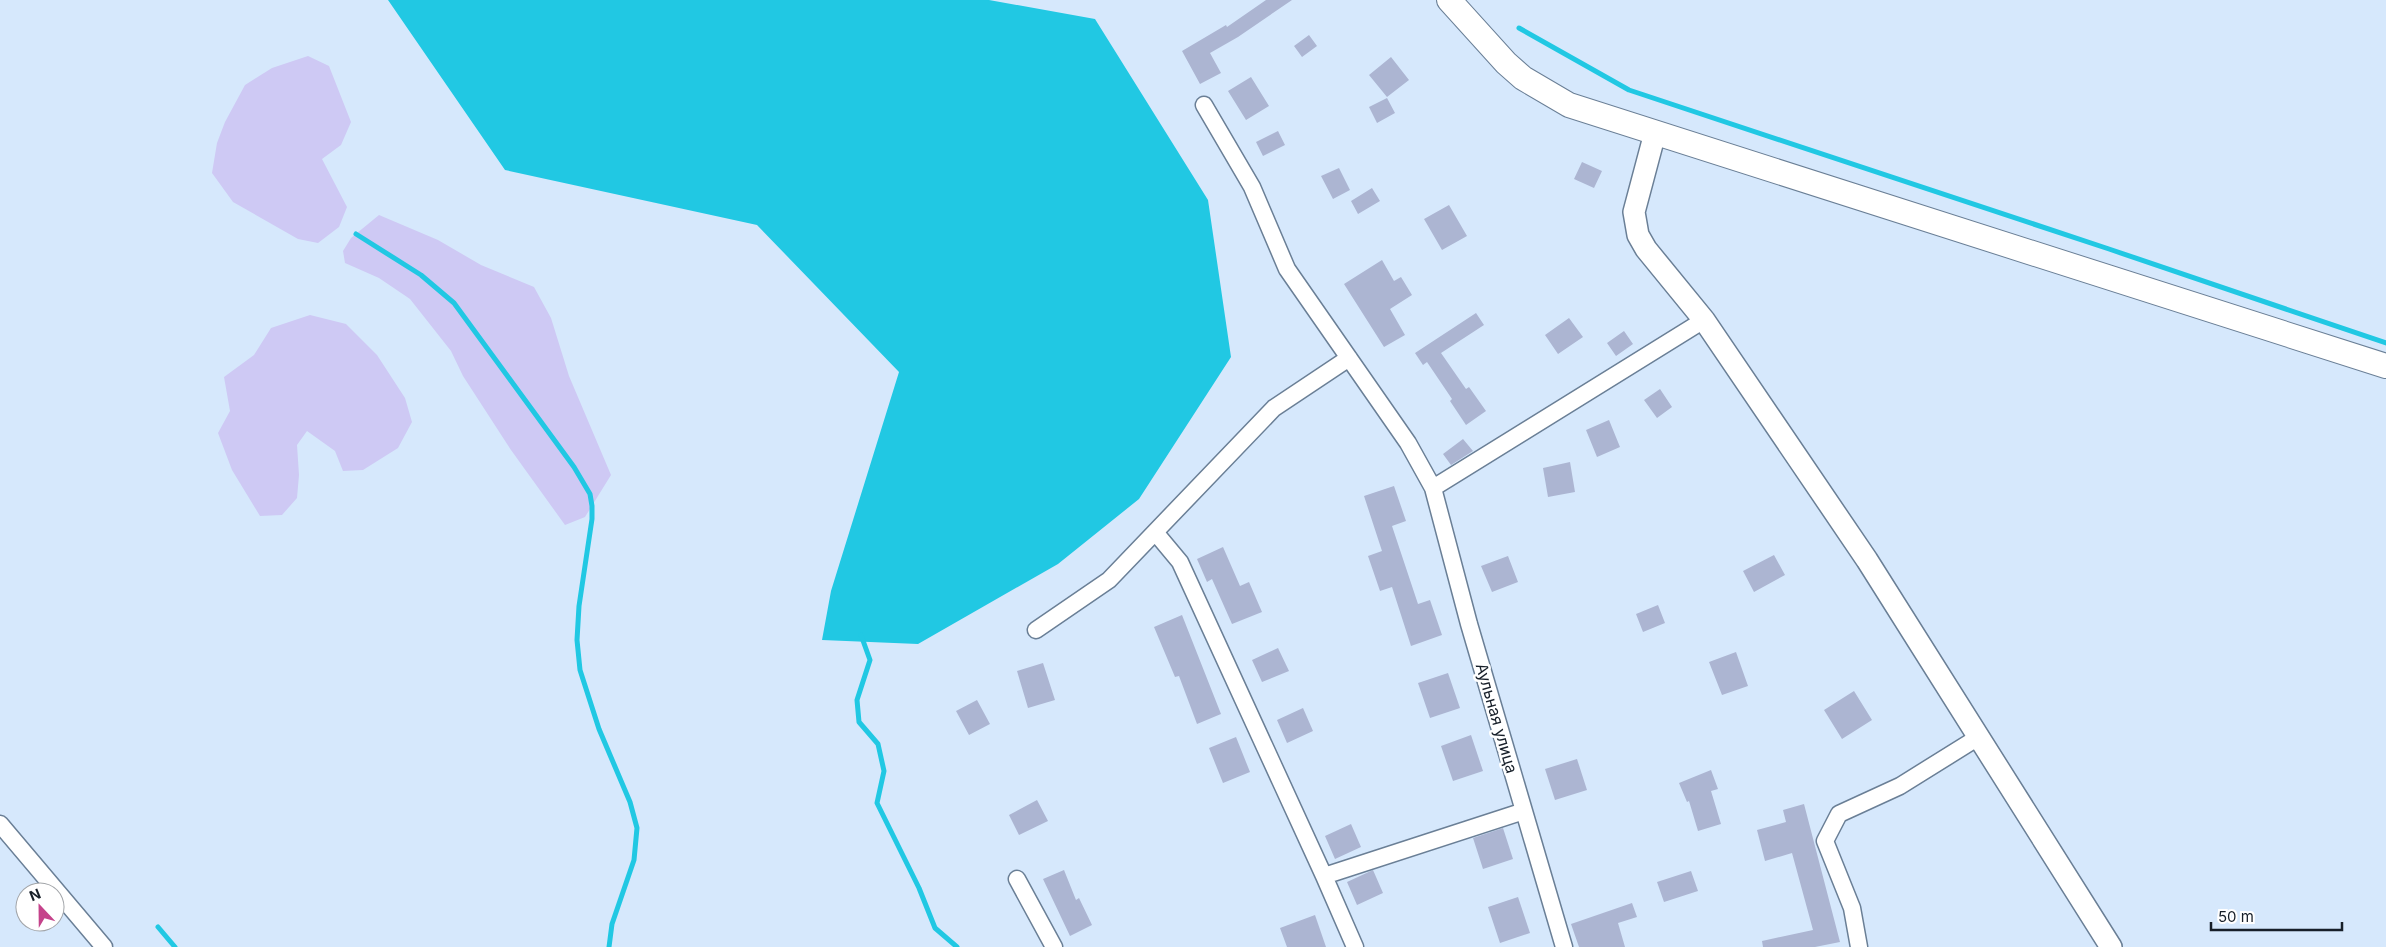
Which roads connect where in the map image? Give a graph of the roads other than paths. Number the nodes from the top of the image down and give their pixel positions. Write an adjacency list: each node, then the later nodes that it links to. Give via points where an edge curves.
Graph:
1 (1449, 0): 3 (main road, via 1506,63 1543,92 1569,106)
2 (1204, 104): 5 (street, Аульная улица, via 1252,187 1288,270)
3 (1655, 134): 4 (street, via 1634,212 1634,223 1646,249); 6 (main road)
4 (1704, 320): 7 (street); 10 (street, via 1872,569)
5 (1349, 358): 7 (street, Аульная улица, via 1408,443); 8 (street, via 1274,408)
6 (2386, 366)
7 (1434, 488): 11 (street, Аульная улица)
8 (1155, 532): 9 (street, via 1109,580); 13 (street, via 1180,562)
9 (1036, 630)
10 (1977, 738): 19 (street, via 1900,786 1839,814 1825,841 1852,908); 20 (street)
11 (1524, 812): 13 (street); 18 (street, Аульная улица)
12 (0, 824): 15 (street)
13 (1324, 876): 17 (street)
14 (1017, 880): 16 (street)
15 (104, 947)
16 (1054, 947)
17 (1355, 947)
18 (1564, 947)
19 (1859, 947)
20 (2111, 947)

